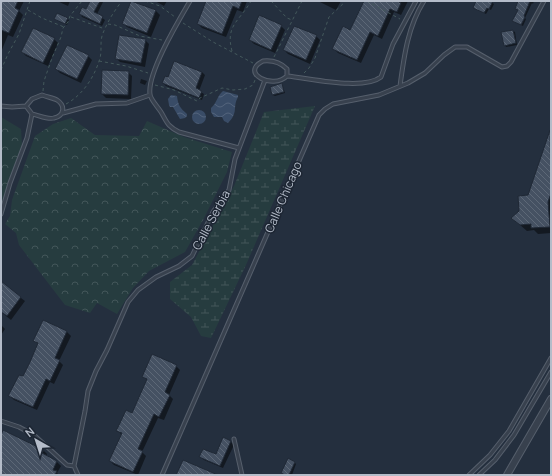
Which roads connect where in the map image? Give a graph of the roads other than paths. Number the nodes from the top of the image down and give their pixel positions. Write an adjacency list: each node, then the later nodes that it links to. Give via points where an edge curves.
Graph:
1 (190, 1): 8 (lane, via 167,42 150,83)
2 (416, 1): 5 (lane, via 377,81 352,84)
3 (424, 1): 7 (lane, via 416,14 404,52)
4 (544, 1): 7 (lane, Calle Chicago, via 508,66 502,67 467,47 455,47 425,73)
5 (287, 76): 6 (lane, via 277,82); 6 (lane, via 287,69 284,66 272,61 263,61 257,64 255,69 256,76)
6 (265, 80): 13 (lane, Calle Serbia)
7 (400, 86): 22 (lane, Calle Chicago, via 379,95 333,104 319,115)
8 (150, 95): 11 (lane, via 127,102 96,104); 13 (lane, via 171,128)
9 (1, 106): 10 (lane)
10 (26, 106): 11 (lane, via 32,99 42,95 57,100); 12 (lane)
11 (63, 113): 12 (lane, via 52,119)
12 (32, 114): 14 (lane)
13 (239, 148): 20 (lane, Calle Serbia, via 229,190 213,212 192,256 179,266 156,277 138,290 128,302 88,390)
14 (1, 214)
15 (551, 358): 24 (lane, via 509,431 490,455)
16 (551, 372): 25 (lane, via 514,435 495,460)
17 (551, 399): 26 (street)
18 (1, 421): 20 (lane, via 34,435 67,465)
19 (234, 439): 23 (lane)
20 (74, 466): 21 (lane)
21 (78, 475)
22 (162, 475)
23 (242, 475)
24 (469, 475)
25 (479, 475)
26 (507, 475)

